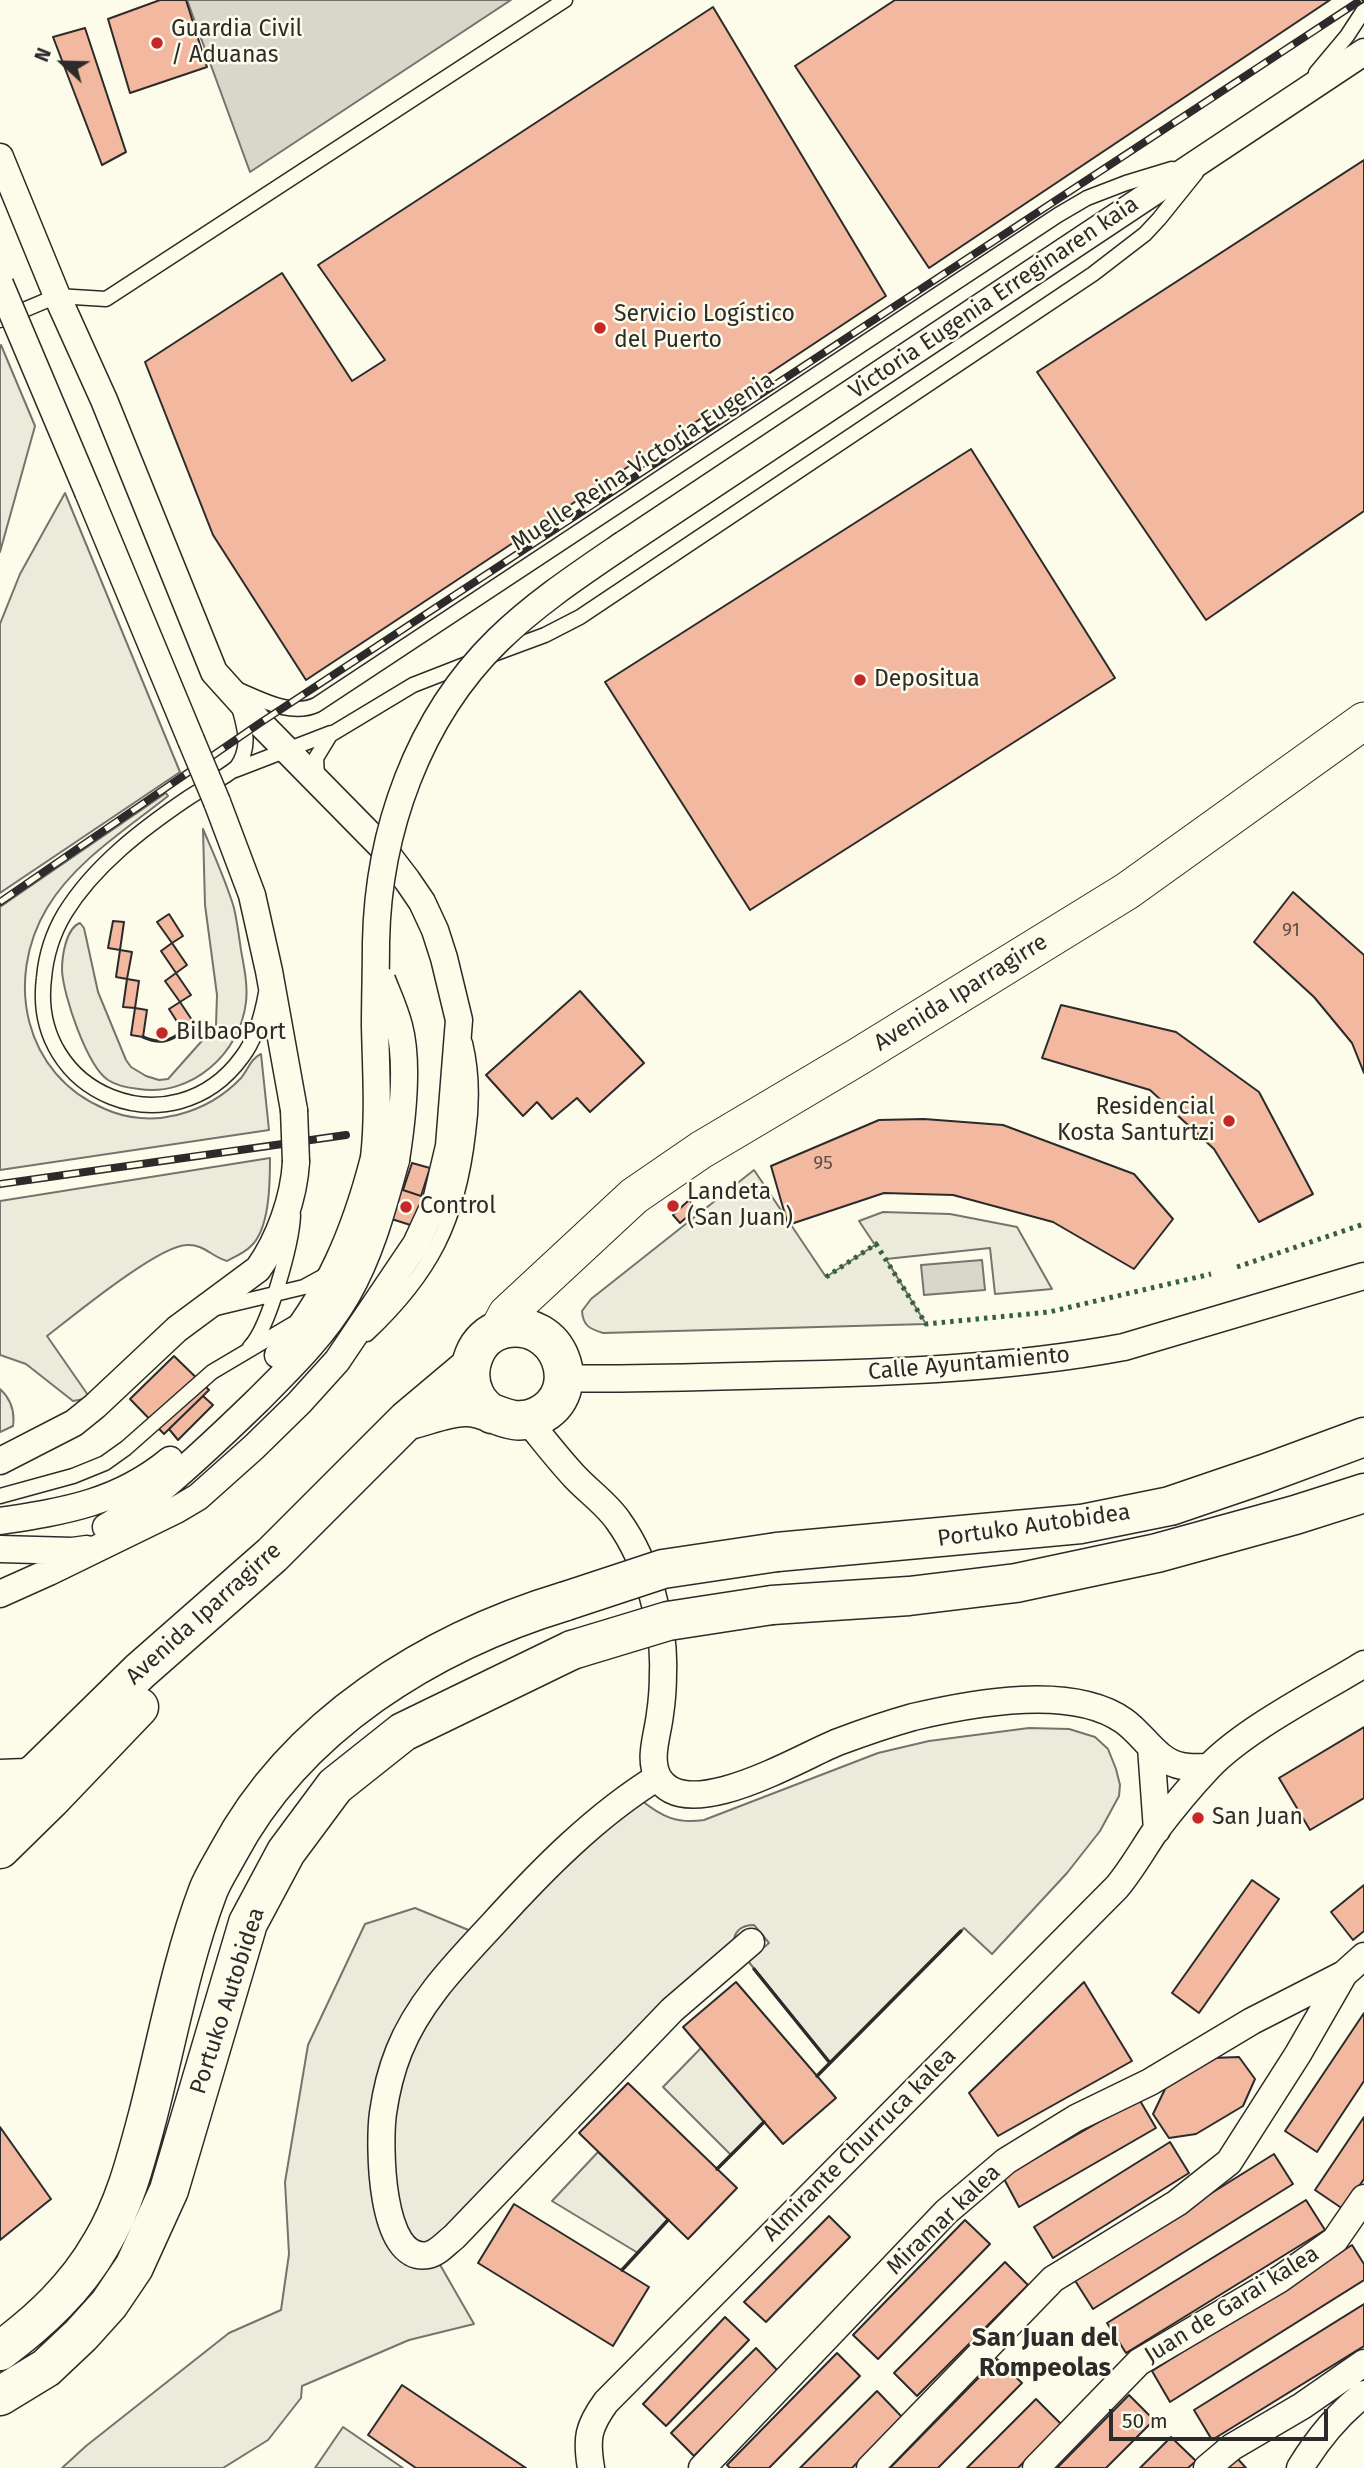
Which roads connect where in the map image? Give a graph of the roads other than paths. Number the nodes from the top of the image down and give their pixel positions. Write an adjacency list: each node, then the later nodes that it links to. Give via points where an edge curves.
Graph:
1 (565, 0): 10 (lane, via 106,299)
2 (1364, 10): 6 (lane, via 1322,68)
3 (1364, 52): 5 (street, Victoria Eugenia Erreginaren kaia)
4 (1364, 62): 5 (lane)
5 (1330, 75): 6 (street, Victoria Eugenia Erreginaren kaia)
6 (1280, 108): 7 (street, Victoria Eugenia Erreginaren kaia)
7 (1227, 144): 12 (lane, Muelle Reina Victoria Eugenia, via 1164,173 1087,198 1058,215 316,705 290,709); 14 (lane, via 1199,169 1144,234 1093,274 580,617 413,685); 19 (street, Victoria Eugenia Erreginaren kaia, bridge, via 624,544 542,601 475,666 438,719 407,783 389,835 380,889 377,965 377,1133)
8 (0, 157): 10 (street)
9 (0, 284): 18 (street, bridge, via 217,802 252,895)
10 (57, 296): 11 (lane); 12 (street, via 214,672)
11 (0, 320)
12 (227, 687): 15 (street); 16 (lane, via 246,740 242,759)
13 (1364, 721): 22 (street, Avenida Iparragirre, via 1127,891 701,1150 634,1196)
14 (337, 731): 15 (lane); 17 (lane, via 324,741 316,758 317,774)
15 (287, 750): 16 (lane); 17 (street)
16 (231, 772): 18 (lane, via 139,834 77,896 50,947 42,988 46,1028 71,1071 100,1093 152,1106 183,1101 218,1083 244,1055 261,1016)
17 (326, 790): 38 (street, via 381,846 422,902 444,958 459,1020 449,1146 436,1201 416,1244 337,1361 272,1430 198,1497)
18 (269, 971): 20 (street, bridge, via 294,1110)
19 (385, 1159): 21 (street); 40 (street, via 376,1228 356,1279 305,1351 181,1473 145,1503)
20 (296, 1170): 25 (lane, via 292,1237); 26 (street, via 263,1263 250,1278)
21 (341, 1258): 24 (street); 25 (lane, via 314,1283)
22 (560, 1266): 27 (street, Avenida Iparragirre, via 507,1314); 29 (street, via 548,1312)
23 (1364, 1276): 29 (street, Calle Ayuntamiento, via 1090,1354 853,1373 642,1378)
24 (326, 1287): 28 (lane, via 286,1329); 37 (street, via 272,1361 146,1478 83,1506)
25 (274, 1295): 26 (lane); 28 (lane, via 259,1336)
26 (194, 1317): 34 (street, via 74,1423)
27 (498, 1331): 29 (highway, via 529,1328 544,1335); 30 (highway, via 479,1345)
28 (235, 1358): 36 (lane, via 201,1380 105,1463)
29 (559, 1362): 31 (highway, via 560,1392 552,1405 541,1415)
30 (470, 1367): 31 (highway, via 470,1381 482,1406); 32 (highway, Avenida Iparragirre)
31 (510, 1417): 32 (highway, via 466,1406); 50 (street, via 618,1520 632,1541 656,1606 664,1669 654,1752)
32 (407, 1420): 41 (highway, Avenida Iparragirre)
33 (1364, 1437): 58 (highway, Portuko Autobidea, bridge, via 1170,1506 1081,1524 777,1552 663,1569 520,1615 458,1642 388,1683 342,1716 285,1771 245,1821 209,1889 118,2212 75,2283)
34 (0, 1461)
35 (1364, 1493): 62 (highway, Portuko Autobidea, bridge, via 1157,1553 1016,1583 772,1605 668,1621 572,1650 402,1732 335,1786 286,1852 248,1923 169,2190 151,2233 109,2304)
36 (0, 1496)
37 (0, 1521)
38 (99, 1546): 40 (street); 42 (street)
39 (0, 1549): 40 (street)
40 (66, 1551): 43 (street)
41 (272, 1555): 47 (highway, Avenida Iparragirre, via 140,1671); 53 (highway, via 166,1679)
42 (49, 1572): 43 (street); 44 (street)
43 (0, 1593)
44 (0, 1611)
45 (1364, 1664): 48 (street, Almirante Churruca kalea, via 1262,1726)
46 (1151, 1747): 48 (street, via 1181,1766); 50 (street, via 1124,1721 1098,1707 1073,1701 996,1702 913,1717 837,1743 733,1788 680,1794); 52 (street)
47 (51, 1759): 49 (street, via 24,1772); 51 (highway, Avenida Iparragirre)
48 (1209, 1768): 52 (street, Almirante Churruca kalea)
49 (0, 1773)
50 (658, 1777): 54 (street, via 628,1795 558,1857 442,1979 418,2014 399,2051 383,2115 383,2186 391,2222 403,2246 427,2255 438,2251 672,2010)
51 (0, 1808)
52 (1157, 1830): 66 (street, Almirante Churruca kalea, via 1117,1888 606,2402 589,2429)
53 (0, 1849)
54 (751, 1942)
55 (1364, 1956): 56 (street)
56 (1344, 1974): 67 (street, Miramar kalea, via 1076,2118 1006,2161 946,2212); 68 (street, via 1230,2162 1177,2203 1053,2279)
57 (1364, 2198): 69 (street, Juan de Garai kalea, via 1335,2240 1280,2280 1139,2362)
58 (51, 2309): 59 (highway); 60 (highway, Portuko Autobidea)
59 (0, 2337)
60 (0, 2351)
61 (1364, 2363): 70 (street, via 1232,2447)
62 (46, 2368): 64 (highway, Portuko Autobidea); 65 (highway)
63 (1364, 2394): 71 (street, via 1314,2445)
64 (0, 2396)
65 (0, 2407)
66 (591, 2468)
67 (702, 2468)
68 (870, 2468)
69 (1036, 2468)
70 (1207, 2468)
71 (1300, 2468)

